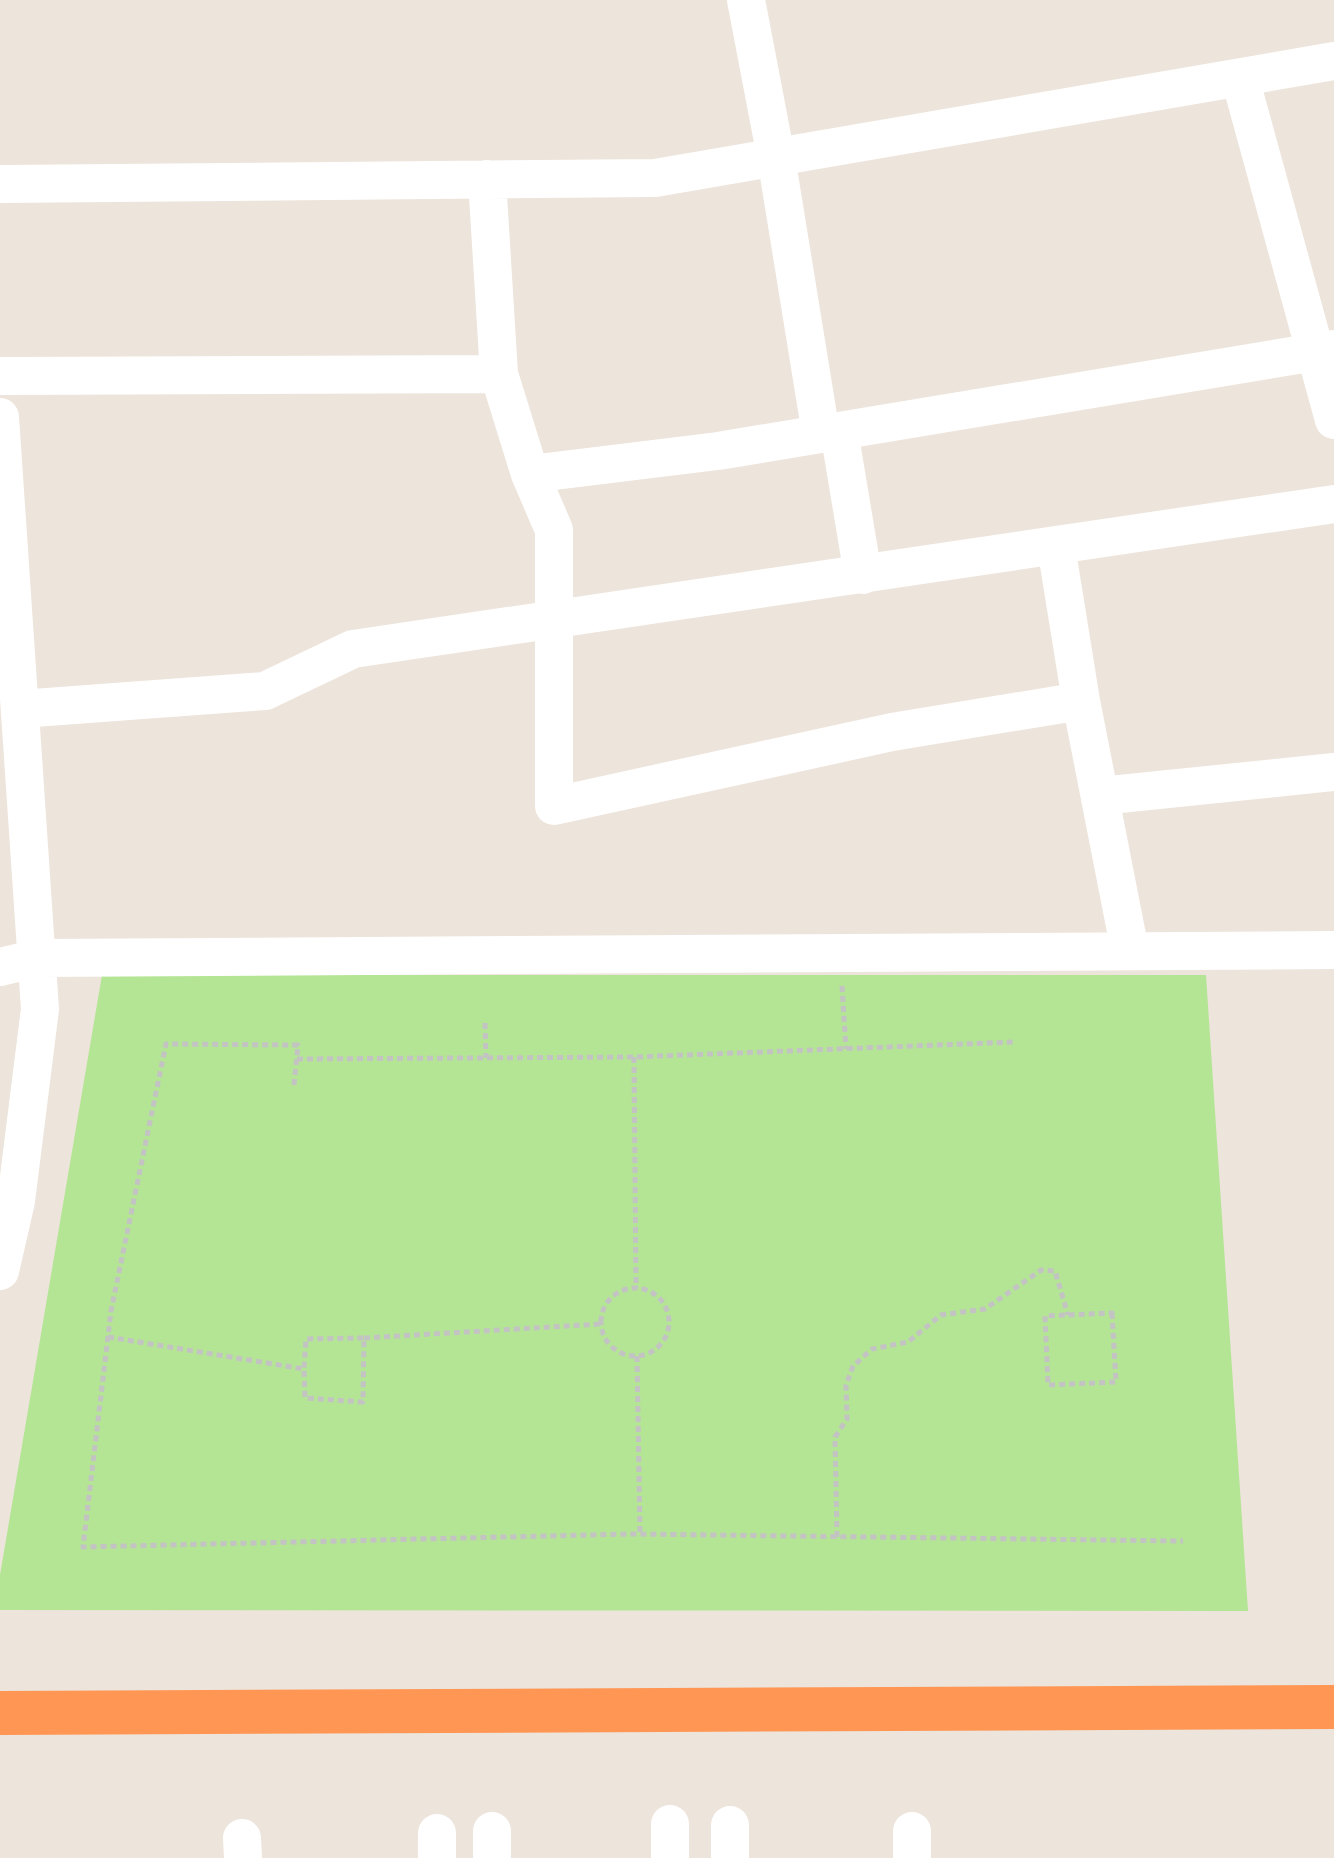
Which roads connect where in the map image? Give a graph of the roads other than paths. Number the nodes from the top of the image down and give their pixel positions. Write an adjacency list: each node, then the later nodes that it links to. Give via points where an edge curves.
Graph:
1 (746, 0): 4 (street)
2 (1334, 61): 3 (street)
3 (1240, 78): 4 (street); 7 (street)
4 (776, 157): 5 (street, via 655,178); 12 (street)
5 (487, 179): 6 (street); 8 (street)
6 (0, 184)
7 (1325, 351): 11 (street); 12 (street)
8 (499, 374): 9 (street); 13 (street)
9 (0, 376)
10 (0, 417): 16 (street)
11 (1334, 420)
12 (830, 432): 13 (street); 17 (street)
13 (530, 474): 18 (street, via 554,530)
14 (1334, 504): 15 (street)
15 (1056, 546): 17 (street); 19 (street)
16 (4, 549): 20 (street)
17 (863, 575): 18 (street)
18 (551, 621): 19 (street, via 554,806 892,732); 20 (street, via 353,649 265,691)
19 (1081, 701): 22 (street)
20 (20, 709): 23 (street)
21 (1334, 772): 22 (street)
22 (1100, 796): 25 (street)
23 (13, 814): 26 (street)
24 (1334, 950): 25 (street)
25 (1130, 951): 26 (street)
26 (37, 958): 27 (street); 28 (street, via 40,1009 16,1201)
27 (0, 967)
28 (0, 1271)
29 (1334, 1707): 30 (highway)
30 (0, 1713)

